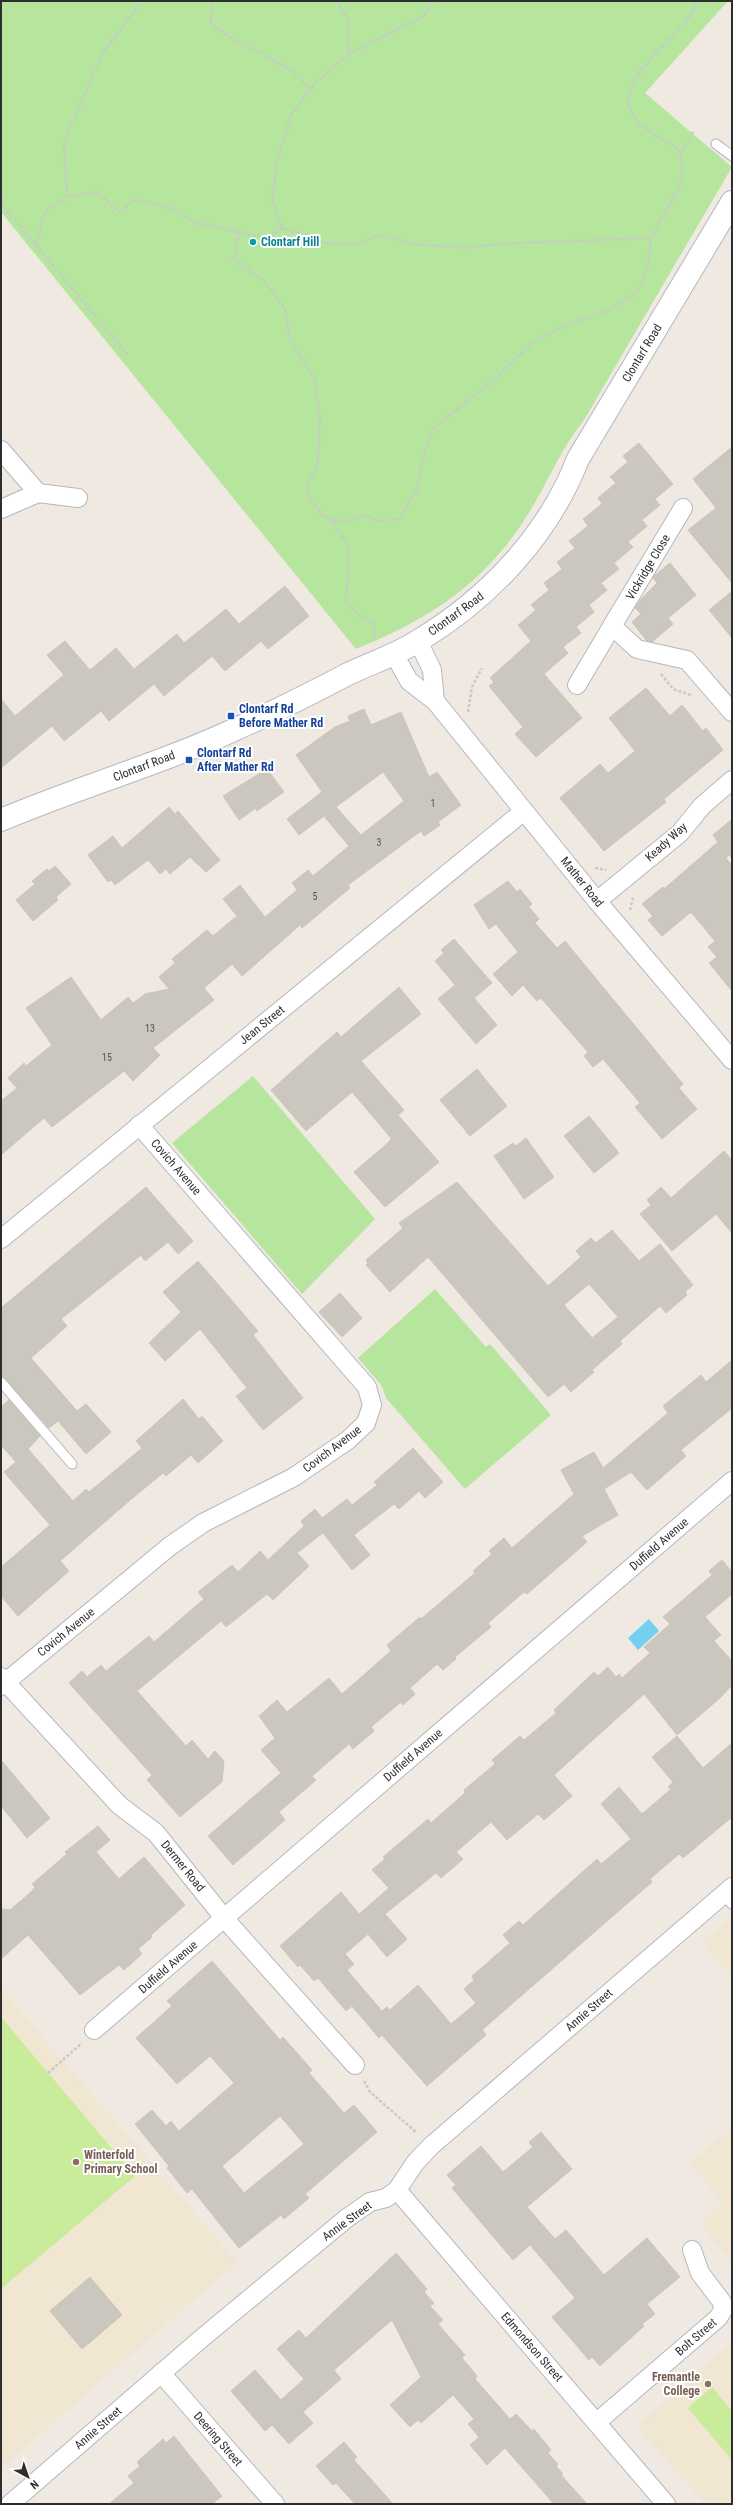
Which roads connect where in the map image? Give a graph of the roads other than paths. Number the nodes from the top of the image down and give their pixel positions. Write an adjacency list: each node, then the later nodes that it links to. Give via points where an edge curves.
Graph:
1 (716, 144): 2 (lane)
2 (732, 156)
3 (732, 202): 10 (street, Clontarf Road, via 578,459 558,503 540,529 488,590 462,612)
4 (1, 450): 5 (street)
5 (38, 493): 6 (street); 8 (street)
6 (78, 498)
7 (683, 508): 9 (street, Vickridge Close)
8 (1, 509)
9 (612, 626): 12 (street, Vickridge Close); 14 (street, via 637,649 688,660)
10 (418, 641): 11 (street, Clontarf Road); 13 (street, via 432,670)
11 (394, 654): 13 (street, Mather Road, via 409,681); 17 (street, Clontarf Road, via 168,758)
12 (577, 685)
13 (434, 701): 16 (street, Mather Road)
14 (732, 712)
15 (732, 780): 18 (street, Keady Way, via 702,806 680,833)
16 (524, 811): 18 (street, Mather Road); 20 (street, Jean Street)
17 (1, 820)
18 (597, 901): 19 (street, Mather Road)
19 (732, 1060)
20 (139, 1125): 21 (street, Jean Street); 25 (street, Covich Avenue, via 367,1387 372,1405 366,1423 348,1440 294,1478 203,1523)
21 (1, 1239)
22 (1, 1382): 23 (lane)
23 (72, 1464)
24 (732, 1481): 27 (street, Duffield Avenue)
25 (2, 1682): 27 (street, Dermer Road, via 118,1805 156,1833)
26 (729, 1895): 30 (street, Annie Street, via 431,2146 415,2163)
27 (224, 1918): 28 (street, Duffield Avenue); 29 (street, Dermer Road)
28 (94, 2030)
29 (355, 2065)
30 (397, 2190): 32 (street, Annie Street, via 386,2198 370,2202 347,2218); 33 (street, Edmondson Street)
31 (692, 2250): 33 (street, Bolt Street, via 700,2273 722,2302 718,2318)
32 (161, 2373): 34 (street, Annie Street); 35 (street, Deering Street)
33 (597, 2422): 36 (street, Edmondson Street)
34 (10, 2504)
35 (276, 2504)
36 (666, 2504)

